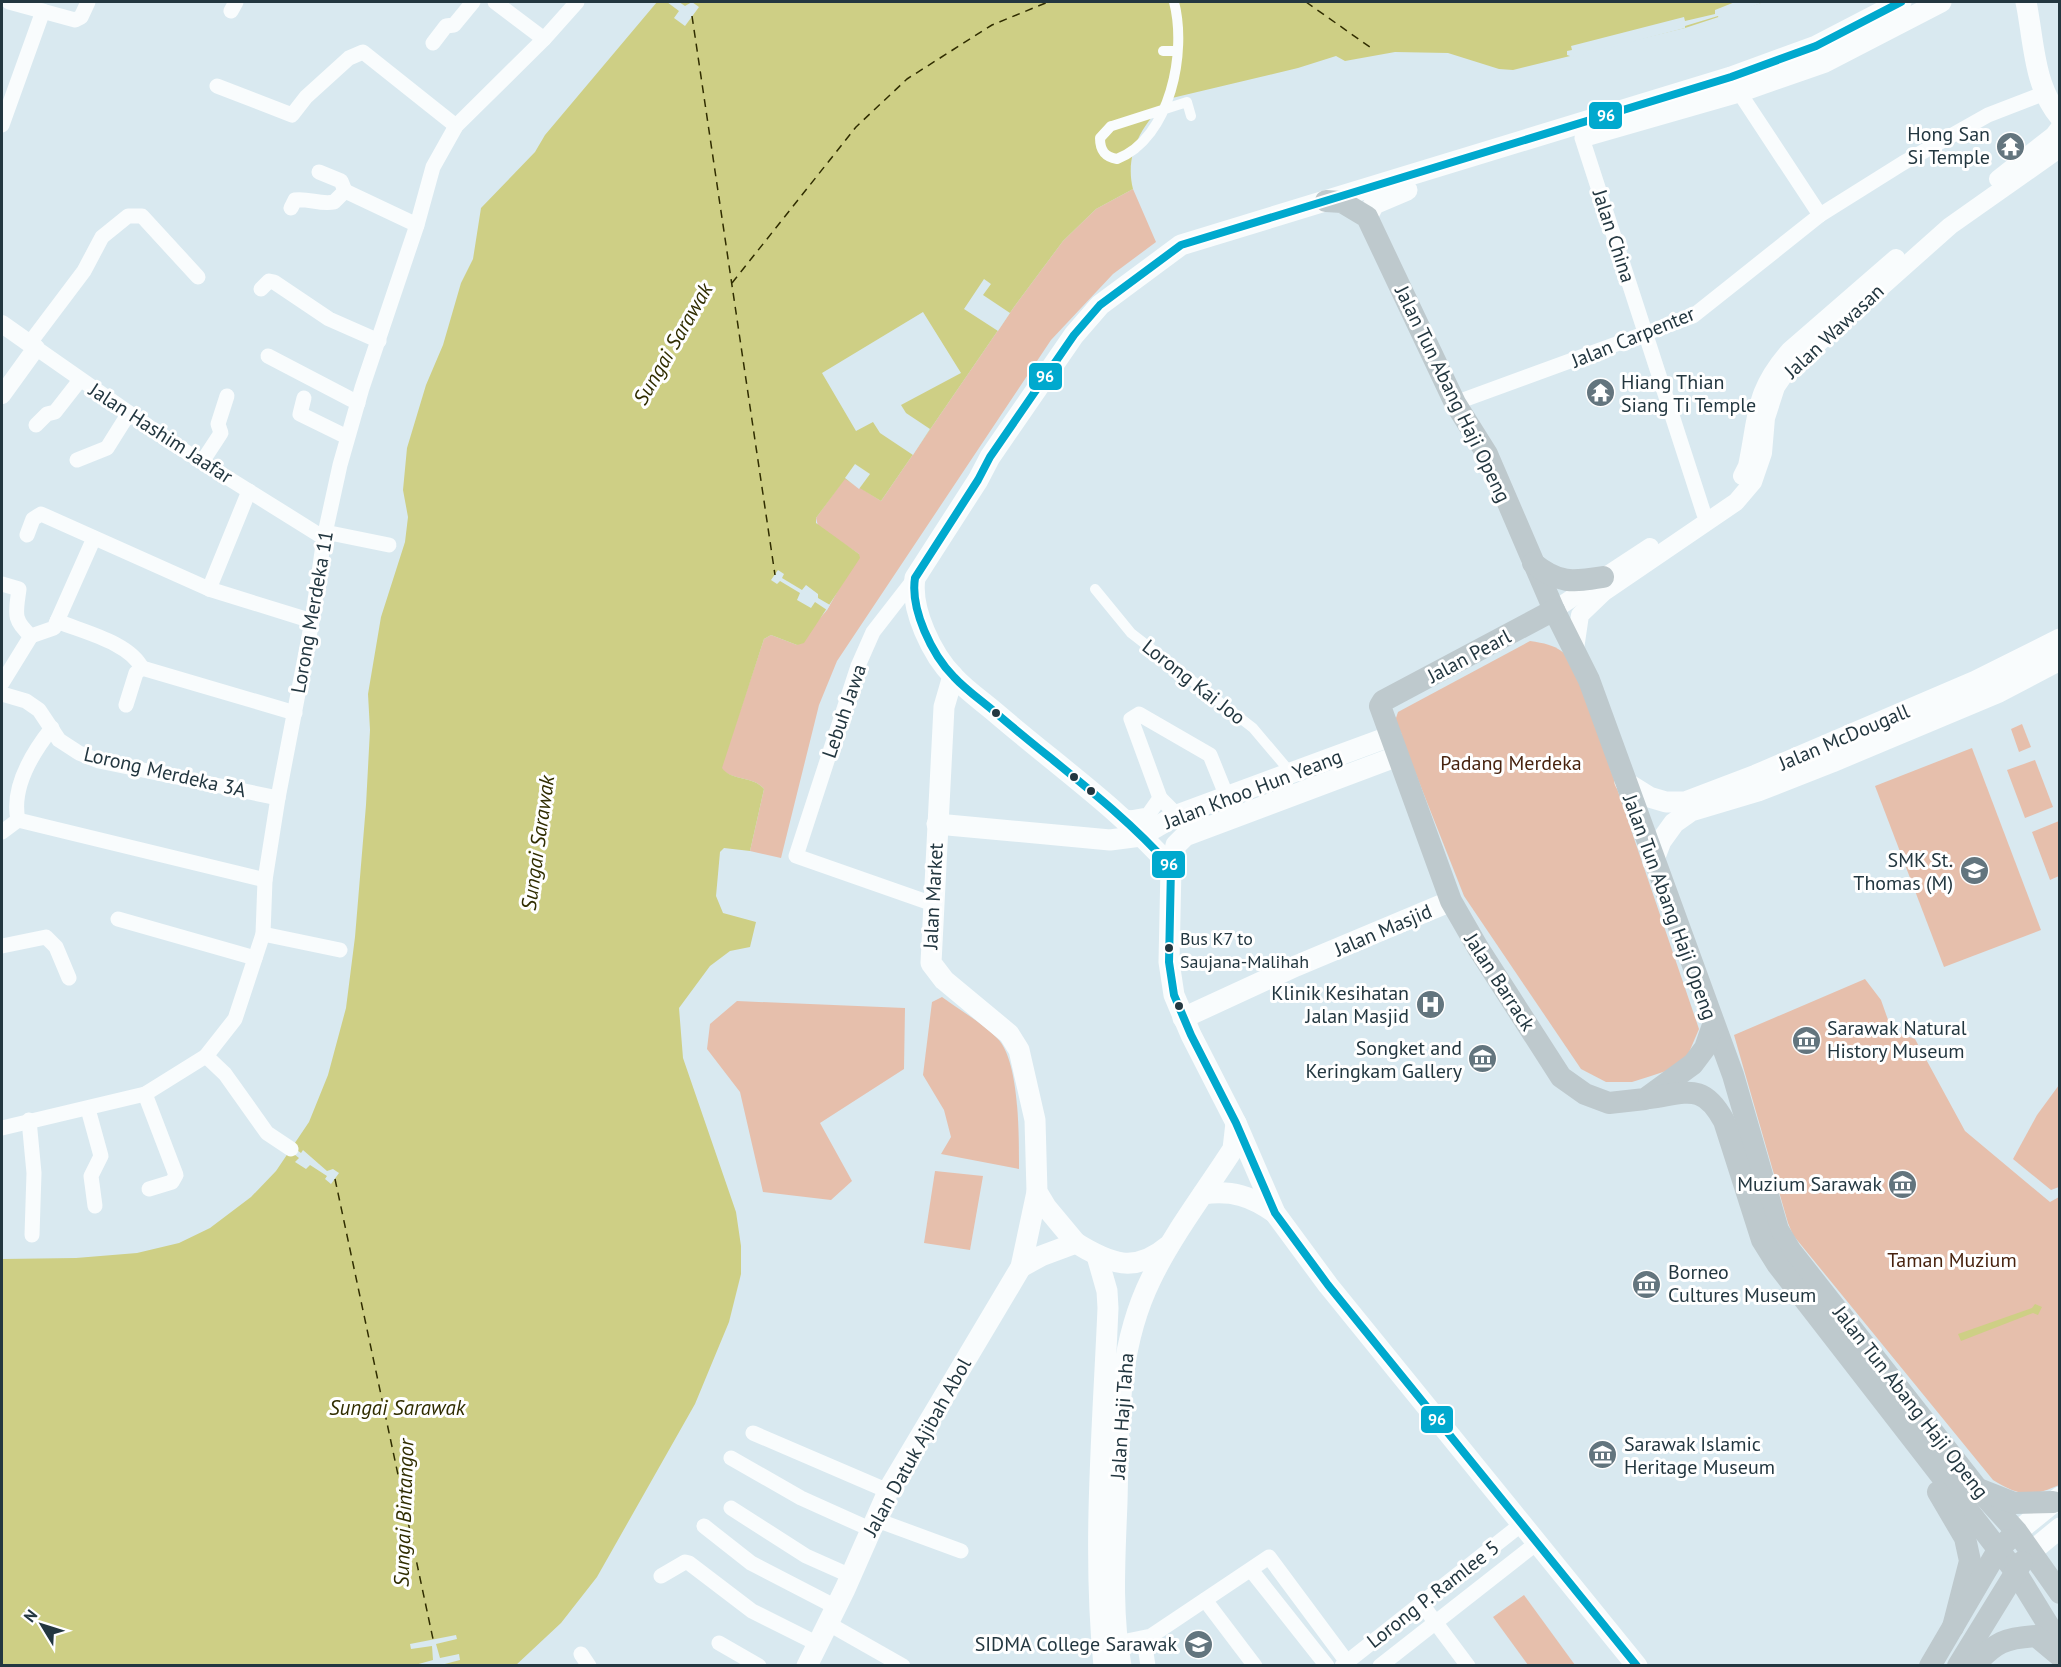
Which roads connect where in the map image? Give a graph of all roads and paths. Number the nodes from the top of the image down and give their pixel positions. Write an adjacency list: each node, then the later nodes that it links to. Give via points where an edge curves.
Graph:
1 (9, 2): 10 (street)
2 (88, 2): 10 (street, via 81,17 75,20)
3 (472, 2): 12 (street)
4 (495, 2): 11 (street)
5 (577, 2): 11 (street, Lorong Merdeka 11)
6 (1174, 2): 14 (street)
7 (1901, 2): 27 (main road, via 1816,46 1731,77)
8 (1941, 2): 16 (main road, via 1826,62)
9 (2026, 2): 17 (main road, via 2034,59)
10 (43, 11): 20 (street)
11 (544, 39): 21 (street, Lorong Merdeka 11)
12 (433, 43)
13 (1163, 51): 14 (street)
14 (1177, 51): 18 (street, via 1172,90 1167,99 1163,109 1158,119 1154,128 1129,154 1117,159 1100,148 1100,138 1111,126 1155,112 1166,109 1187,102)
15 (217, 86): 21 (street, via 292,116 306,97 349,58 363,52)
16 (1738, 92): 23 (main road); 29 (street)
17 (2045, 93): 19 (main road); 29 (street, Jalan Carpenter, via 1988,115)
18 (1191, 116)
19 (2060, 117)
20 (2, 125)
21 (456, 126): 31 (street, Lorong Merdeka 11, via 433,167)
22 (2060, 127): 51 (street, Jalan Wawasan, via 1943,217 1790,350 1762,388 1741,479 1732,492)
23 (1582, 138): 30 (main road, via 1387,196 1374,204); 35 (street, Jalan China)
24 (2060, 152): 67 (street, Jalan Wawasan, via 1950,226 1787,371 1776,387 1766,418 1763,453 1753,482 1736,502 1604,592 1580,615)
25 (319, 172): 26 (street, via 341,181)
26 (345, 191): 28 (street, via 334,202 300,199); 31 (street)
27 (1326, 201): 30 (main road, via 1342,202); 58 (main road, via 1181,245 1100,305 1074,335 990,457)
28 (291, 208)
29 (1820, 215): 35 (street, Jalan Carpenter, via 1698,312)
30 (1367, 217): 44 (main road, Jalan Tun Abang Haji Openg)
31 (417, 225): 36 (street, Lorong Merdeka 11)
32 (198, 278): 37 (street, via 142,216 128,216 102,237)
33 (261, 288): 36 (street, via 274,282 329,318)
34 (2, 324): 37 (street, Jalan Hashim Jaafar)
35 (1646, 334): 44 (street, Jalan Carpenter); 51 (street, Jalan China)
36 (379, 341): 43 (street, Lorong Merdeka 11)
37 (33, 346): 39 (street, Jalan Hashim Jaafar); 40 (street)
38 (268, 356): 43 (street)
39 (80, 380): 45 (street, Jalan Hashim Jaafar); 46 (street, via 55,412 47,414)
40 (2, 395)
41 (227, 396): 49 (street, via 218,424 221,433)
42 (304, 398): 47 (street, via 300,414)
43 (358, 403): 47 (street, Lorong Merdeka 11)
44 (1455, 403): 56 (main road, Jalan Tun Abang Haji Openg, via 1487,454)
45 (129, 413): 48 (street, via 107,448); 49 (street, Jalan Hashim Jaafar)
46 (36, 426)
47 (347, 437): 53 (street, Lorong Merdeka 11)
48 (77, 460)
49 (202, 462): 50 (street, Jalan Hashim Jaafar)
50 (249, 491): 53 (street, Jalan Hashim Jaafar); 60 (street)
51 (1704, 514): 57 (street, Jalan Wawasan)
52 (27, 535): 54 (street, via 33,519 41,514)
53 (325, 535): 55 (street); 64 (street, Lorong Merdeka 11)
54 (94, 537): 60 (street); 63 (street)
55 (389, 545)
56 (1533, 562): 57 (main road, via 1571,582); 62 (main road, Jalan Tun Abang Haji Openg)
57 (1603, 577): 62 (street, Jalan Wawasan)
58 (915, 578): 70 (main road, via 917,610 928,637); 96 (street, Lebuh Jawa, via 873,632 858,666 796,856)
59 (2, 584): 65 (street, via 19,589 18,624)
60 (209, 589): 64 (street)
61 (1095, 589): 80 (street, Lorong Kai Joo, via 1131,633 1253,728)
62 (1554, 610): 67 (main road, Jalan Tun Abang Haji Openg); 73 (main road, Jalan Pearl)
63 (57, 621): 65 (street, via 54,627); 69 (street, via 117,645 138,660)
64 (312, 621): 77 (street, Lorong Merdeka 11)
65 (32, 636): 71 (street)
66 (2060, 639): 81 (main road, Jalan McDougall, via 1976,681 1685,802 1649,797)
67 (1575, 649): 81 (main road, Jalan Tun Abang Haji Openg)
68 (2060, 660): 92 (main road, Jalan McDougall, via 1999,692 1822,766 1691,811 1674,823)
69 (141, 668): 75 (street); 77 (street)
70 (953, 676): 74 (main road); 76 (main road, Jalan Market)
71 (2, 683)
72 (2, 694): 78 (street, Lorong Merdeka 3A, via 26,701 39,710)
73 (1383, 701): 79 (main road, Jalan Barrack, via 1380,709)
74 (986, 704): 76 (main road); 86 (main road)
75 (126, 705)
76 (944, 707): 88 (main road, Jalan Market)
77 (295, 713): 83 (street, Lorong Merdeka 11)
78 (52, 728): 83 (street, Lorong Merdeka 3A, via 59,740 99,761); 87 (street, via 36,748 23,777 15,807)
79 (1394, 746): 80 (main road, Jalan Khoo Hun Yeang); 93 (main road, Jalan Khoo Hun Yeang, via 1185,836 1176,845); 95 (main road, Jalan Barrack)
80 (1293, 774): 82 (main road, Jalan Khoo Hun Yeang)
81 (1625, 782): 92 (main road, Jalan Tun Abang Haji Openg)
82 (1227, 797): 84 (street, via 1210,755 1139,714 1131,719); 85 (main road, Jalan Khoo Hun Yeang)
83 (278, 798): 94 (street, Lorong Merdeka 11)
84 (1160, 798): 85 (street); 86 (street, via 1148,815)
85 (1176, 815): 90 (main road, Jalan Khoo Hun Yeang)
86 (1118, 816): 90 (main road); 91 (main road, via 1120,828)
87 (18, 820): 89 (street); 94 (street)
88 (937, 824): 91 (main road, Jalan Khoo Hun Yeang); 96 (main road, Jalan Market)
89 (2, 832)
90 (1141, 836): 91 (main road, Jalan Khoo Hun Yeang); 93 (main road)
91 (1110, 840)
92 (1653, 862): 104 (main road, Jalan Tun Abang Haji Openg)
93 (1171, 867): 103 (main road, Jalan Khoo Hun Yeang, via 1169,962 1174,995)
94 (265, 879): 98 (street, Lorong Merdeka 11)
95 (1451, 901): 103 (main road, Jalan Masjid); 107 (main road, Jalan Barrack, via 1562,1077 1585,1094 1609,1103)
96 (933, 904): 114 (main road, Jalan Market, via 931,963 944,980 1009,1034 1019,1050 1035,1120)
97 (118, 919): 101 (street)
98 (262, 934): 100 (street); 101 (street, Lorong Merdeka 11)
99 (2, 946): 102 (street, via 46,937 56,947)
100 (340, 950)
101 (255, 958): 105 (street, Lorong Merdeka 11, via 235,1019)
102 (69, 978)
103 (1183, 1018): 110 (main road, Jalan Khoo Hun Yeang)
104 (1713, 1025): 107 (main road, Jalan Barrack, via 1694,1064); 126 (main road, Jalan Tun Abang Haji Openg, via 1778,1230)
105 (206, 1056): 106 (street, Lorong Merdeka 11); 112 (street, via 225,1074 267,1132)
106 (146, 1094): 108 (street, Lorong Merdeka 11); 113 (street, via 176,1175 172,1182)
107 (1645, 1099): 123 (main road, Jalan Tun Abang Haji Openg, via 1689,1092 1702,1094 1714,1103 1724,1121 1762,1240)
108 (88, 1109): 109 (street, Lorong Merdeka 11); 116 (street, via 100,1156 91,1176)
109 (29, 1120): 111 (street, Lorong Merdeka 11); 118 (street, via 34,1173)
110 (1236, 1123): 115 (main road, Jalan Haji Taha, via 1233,1149); 117 (main road, Jalan Khoo Hun Yeang)
111 (2, 1125)
112 (291, 1149)
113 (149, 1189)
114 (1037, 1192): 120 (main road); 122 (main road, Jalan Datuk Ajibah Abol)
115 (1203, 1194): 117 (main road, via 1224,1191 1254,1198); 119 (main road, Jalan Haji Taha)
116 (95, 1206)
117 (1275, 1214): 130 (main road, via 1328,1286)
118 (32, 1234)
119 (1173, 1242): 121 (main road, via 1151,1261 1123,1263); 151 (main road, Jalan Haji Taha, via 1150,1280 1128,1340 1121,1376 1114,1572)
120 (1076, 1244): 121 (main road); 122 (main road)
121 (1097, 1256): 160 (main road, Jalan Haji Taha, via 1108,1308 1100,1515 1099,1628)
122 (1022, 1267): 127 (main road, Jalan Datuk Ajibah Abol)
123 (1894, 1416): 136 (main road, Jalan Tun Abang Haji Openg); 148 (main road, via 1965,1538 1970,1561)
124 (753, 1433): 127 (street)
125 (731, 1458): 131 (street, via 801,1498)
126 (1977, 1488): 128 (main road, via 2014,1503); 134 (main road, Jalan Tun Abang Haji Openg)
127 (888, 1491): 131 (main road, Jalan Datuk Ajibah Abol)
128 (2058, 1499): 134 (main road)
129 (731, 1508): 142 (street, via 806,1556)
130 (1523, 1523): 135 (main road); 145 (street, Lorong P. Ramlee 5)
131 (872, 1524): 137 (street); 142 (main road, Jalan Datuk Ajibah Abol)
132 (704, 1526): 146 (street, via 751,1563)
133 (2060, 1528): 138 (main road)
134 (2017, 1532): 136 (main road); 138 (main road, Jalan Tun Abang Haji Openg)
135 (1538, 1542): 147 (street, Lorong P. Ramlee 5); 166 (main road)
136 (1998, 1550): 140 (main road, Jalan Tun Abang Haji Openg); 148 (main road)
137 (961, 1551)
138 (2031, 1552): 140 (main road); 143 (main road, Jalan Tun Abang Haji Openg)
139 (1251, 1570): 144 (street); 155 (street); 156 (street, via 1269,1557)
140 (2015, 1571): 153 (main road, Jalan Tun Abang Haji Openg); 168 (main road)
141 (661, 1576): 152 (street, via 689,1563 752,1611)
142 (851, 1576): 146 (main road, Jalan Datuk Ajibah Abol)
143 (2060, 1593)
144 (1205, 1600): 149 (street); 163 (street)
145 (1421, 1603): 147 (street); 156 (street, Lorong P. Ramlee 5)
146 (832, 1615): 152 (main road, Jalan Datuk Ajibah Abol); 159 (street)
147 (1435, 1622): 164 (street, Lorong P. Ramlee 5); 165 (street)
148 (1953, 1627): 167 (main road)
149 (1144, 1639): 151 (street); 162 (street)
150 (718, 1643): 157 (street)
151 (1117, 1643): 161 (main road, Jalan Haji Taha)
152 (818, 1644): 158 (main road, Jalan Datuk Ajibah Abol)
153 (2060, 1644)
154 (2060, 1656): 169 (main road, via 2036,1636 2019,1637 1988,1649)
155 (1324, 1664)
156 (1345, 1664)
157 (759, 1665)
158 (807, 1665)
159 (903, 1665)
160 (1104, 1665)
161 (1121, 1665)
162 (1148, 1665)
163 (1255, 1665)
164 (1380, 1665)
165 (1468, 1665)
166 (1636, 1665)
167 (1930, 1665)
168 (1958, 1665)
169 (1974, 1665)

